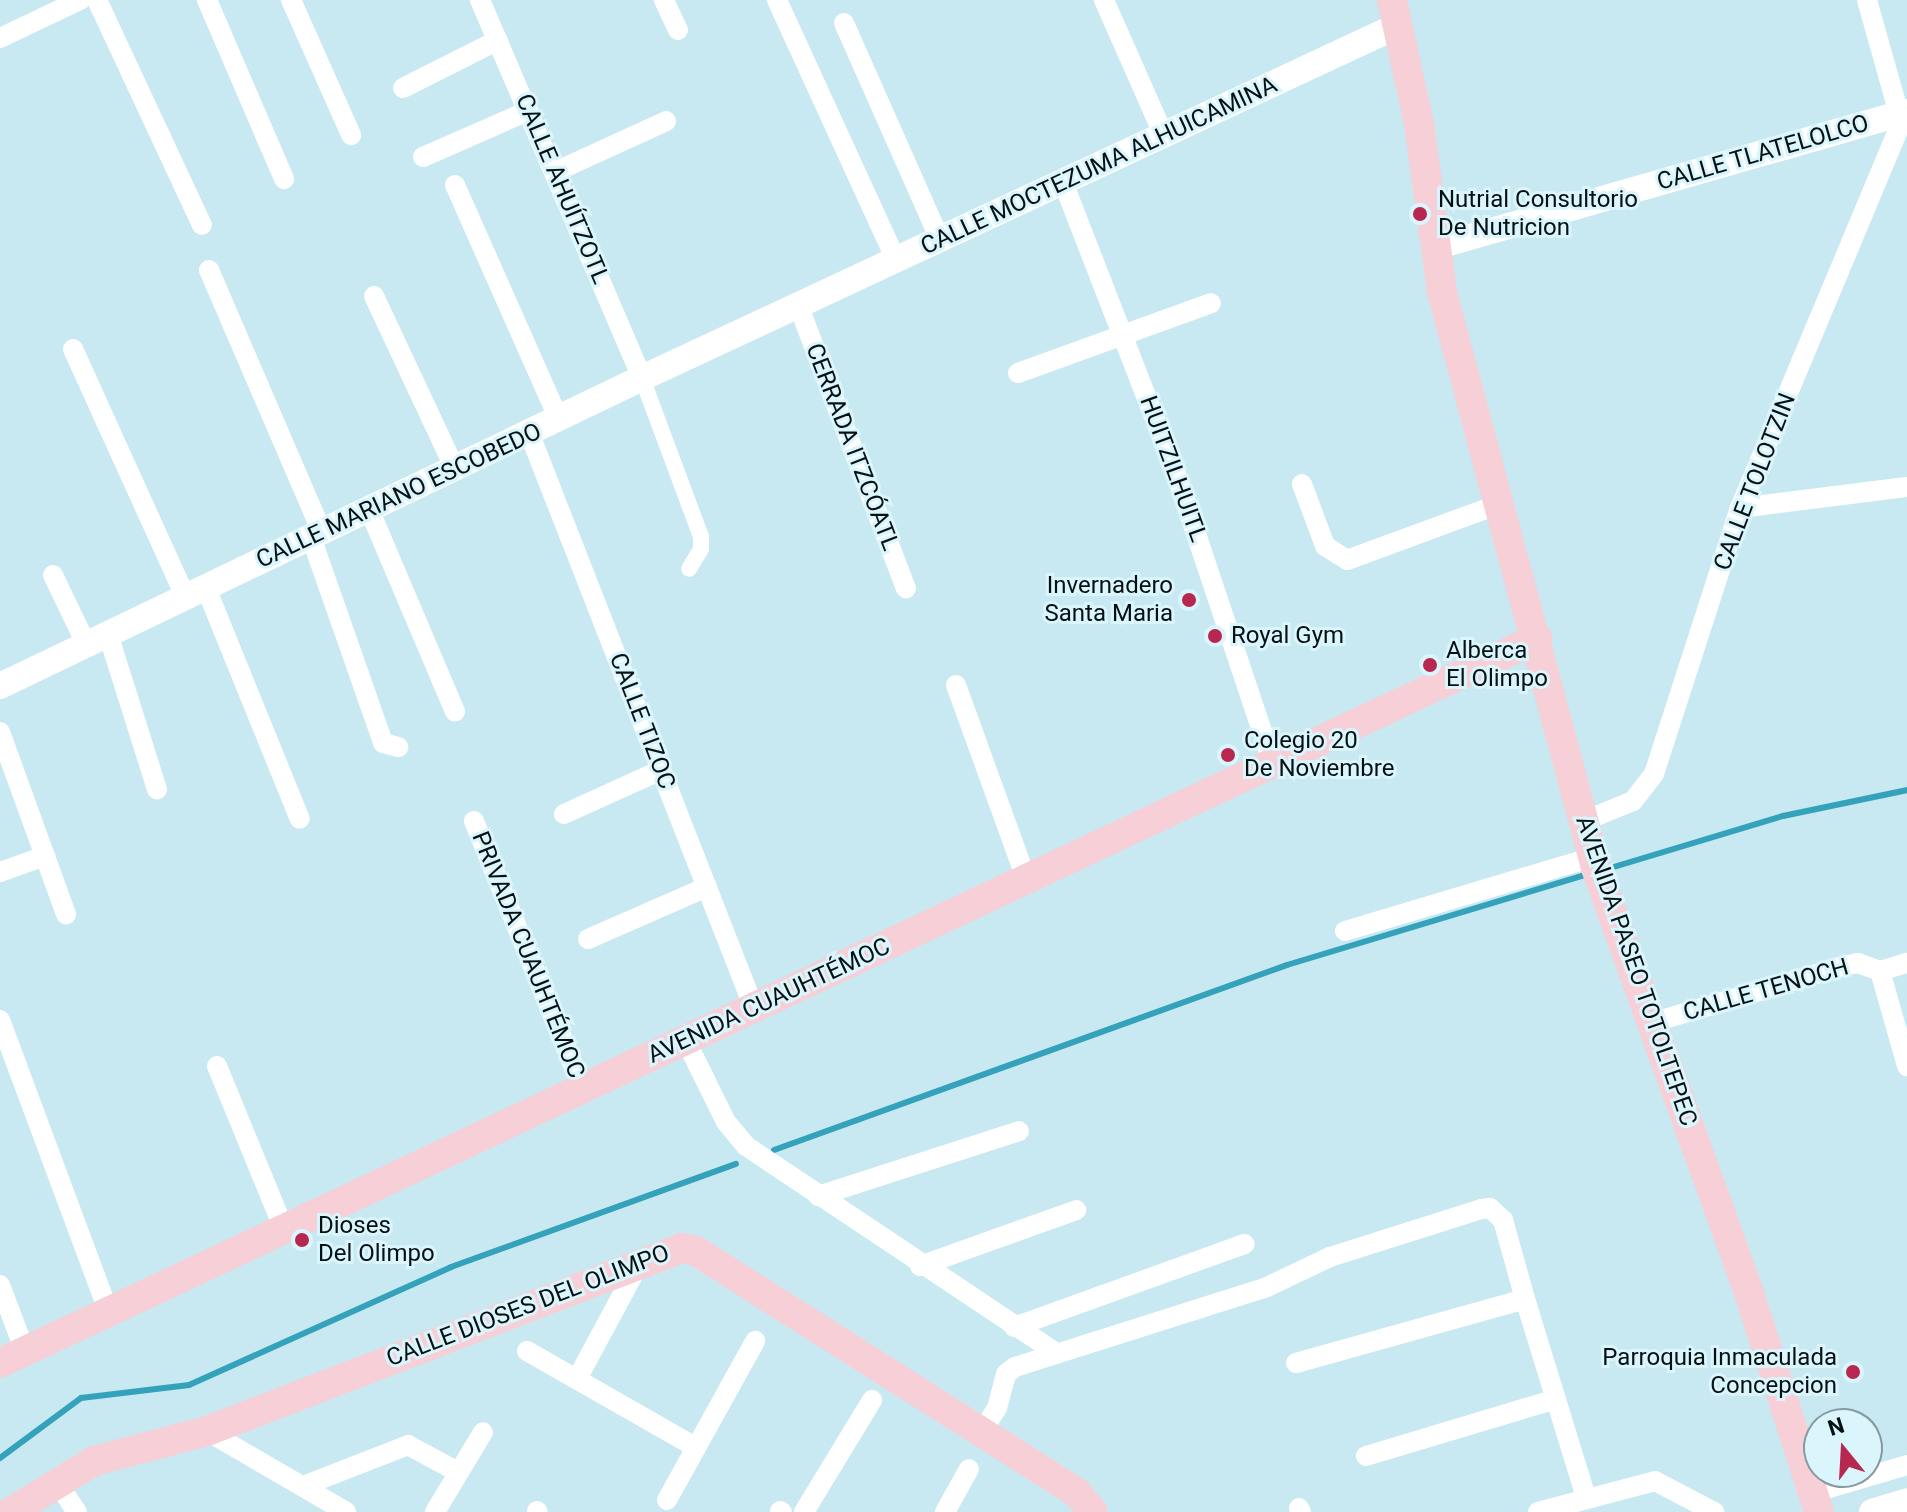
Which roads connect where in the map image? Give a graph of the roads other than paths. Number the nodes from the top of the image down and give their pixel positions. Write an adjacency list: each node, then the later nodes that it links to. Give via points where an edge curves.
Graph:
1 (80, 0): 13 (street)
2 (97, 0): 26 (street)
3 (207, 0): 23 (street)
4 (291, 0): 19 (street)
5 (480, 0): 14 (street, CALLE AHUÍTZOTL)
6 (664, 0): 12 (street)
7 (777, 0): 29 (street)
8 (1104, 0): 20 (street)
9 (1867, 0): 17 (street)
10 (1395, 13): 20 (street, CALLE MOCTEZUMA ALHUICAMINA); 28 (main road, AVENIDA PASEO TOTOLTEPEC, via 1419,124)
11 (844, 23): 27 (street)
12 (678, 30)
13 (0, 38)
14 (498, 40): 15 (street); 16 (street, CALLE AHUÍTZOTL)
15 (403, 88)
16 (528, 111): 21 (street); 22 (street, CALLE AHUÍTZOTL)
17 (1903, 113): 28 (street, CALLE TLATELOLCO); 44 (street, CALLE TOLOTZIN, via 1850,252)
18 (666, 121): 22 (street)
19 (351, 135)
20 (1164, 136): 24 (street, CALLE MOCTEZUMA ALHUICAMINA)
21 (423, 157)
22 (557, 171): 37 (street, CALLE AHUÍTZOTL)
23 (284, 179)
24 (1063, 182): 27 (street, CALLE MOCTEZUMA ALHUICAMINA); 34 (street, HUITZILHUITL)
25 (455, 185): 38 (street)
26 (202, 225)
27 (940, 240): 29 (street, CALLE MOCTEZUMA ALHUICAMINA)
28 (1435, 247): 43 (main road, AVENIDA PASEO TOTOLTEPEC, via 1461,370)
29 (896, 260): 33 (street, CALLE MOCTEZUMA ALHUICAMINA)
30 (209, 270): 46 (street)
31 (374, 296): 40 (street)
32 (1211, 303): 34 (street)
33 (799, 307): 37 (street, CALLE MARIANO ESCOBEDO); 49 (street, CERRADA ITZCÓATL)
34 (1123, 334): 36 (street); 58 (street, HUITZILHUITL, via 1224,610)
35 (73, 349): 50 (street)
36 (1018, 373)
37 (642, 378): 38 (street, CALLE MARIANO ESCOBEDO); 47 (street, via 701,537 701,549)
38 (559, 420): 39 (street, CALLE MARIANO ESCOBEDO)
39 (530, 435): 40 (street, CALLE MARIANO ESCOBEDO); 59 (street, CALLE TIZOC)
40 (455, 469): 45 (street, CALLE MARIANO ESCOBEDO)
41 (1302, 484): 43 (street, via 1325,546 1347,560)
42 (1907, 487): 44 (street)
43 (1499, 504): 51 (main road, AVENIDA PASEO TOTOLTEPEC)
44 (1740, 508): 64 (street, CALLE TOLOTZIN, via 1654,774 1633,801)
45 (369, 509): 46 (street, CALLE MARIANO ESCOBEDO); 55 (street)
46 (317, 534): 50 (street, CALLE MARIANO ESCOBEDO); 57 (street, via 383,743)
47 (689, 569)
48 (53, 575): 52 (street)
49 (906, 588)
50 (196, 592): 52 (street, CALLE MARIANO ESCOBEDO); 62 (street)
51 (1538, 638): 58 (main road, AVENIDA CUAUHTÉMOC); 64 (main road, AVENIDA PASEO TOTOLTEPEC)
52 (97, 639): 54 (street, CALLE MARIANO ESCOBEDO); 60 (street)
53 (956, 685): 68 (street)
54 (0, 686)
55 (455, 712)
56 (0, 732): 65 (street)
57 (398, 747)
58 (1272, 761): 68 (main road, AVENIDA CUAUHTÉMOC)
59 (661, 770): 61 (street); 69 (street, CALLE TIZOC)
60 (157, 789)
61 (564, 814)
62 (300, 819)
63 (474, 821): 81 (street, PRIVADA CUAUHTÉMOC)
64 (1584, 821): 66 (main road, AVENIDA PASEO TOTOLTEPEC)
65 (45, 856): 67 (street); 70 (street)
66 (1596, 867): 71 (street); 77 (main road, AVENIDA PASEO TOTOLTEPEC)
67 (0, 872)
68 (1026, 878): 75 (main road, AVENIDA CUAUHTÉMOC)
69 (707, 887): 72 (street); 75 (street, CALLE TIZOC)
70 (66, 914)
71 (1345, 931)
72 (588, 939)
73 (1907, 963): 74 (street)
74 (1880, 971): 77 (street, CALLE TENOCH, via 1858,963 1844,966); 80 (street)
75 (754, 1008): 78 (main road, AVENIDA CUAUHTÉMOC)
76 (0, 1020): 91 (street)
77 (1651, 1023): 114 (main road, AVENIDA PASEO TOTOLTEPEC)
78 (686, 1041): 81 (main road, AVENIDA CUAUHTÉMOC); 83 (street, via 735,1136)
79 (217, 1066): 85 (street)
80 (1907, 1066)
81 (583, 1089): 85 (main road, AVENIDA CUAUHTÉMOC)
82 (1019, 1131): 83 (street)
83 (818, 1196): 88 (street)
84 (1076, 1210): 88 (street)
85 (284, 1229): 91 (main road, AVENIDA CUAUHTÉMOC)
86 (1244, 1244): 92 (street)
87 (639, 1264): 98 (street); 101 (main road, CALLE DIOSES DEL OLIMPO); 103 (main road, CALLE DIOSES DEL OLIMPO, via 673,1249 696,1251)
88 (920, 1266): 92 (street)
89 (0, 1285): 96 (street)
90 (1520, 1301): 95 (street, via 1503,1220 1490,1208 1330,1257 1267,1287); 97 (street); 99 (street)
91 (108, 1311): 96 (main road, AVENIDA CUAUHTÉMOC)
92 (1014, 1327): 95 (street)
93 (755, 1341): 104 (street)
94 (527, 1351): 98 (street)
95 (1053, 1351): 103 (street, via 1006,1374 997,1408)
96 (12, 1357)
97 (1296, 1363)
98 (577, 1379): 104 (street)
99 (1556, 1399): 105 (street); 111 (street)
100 (872, 1400): 119 (street)
101 (207, 1431): 109 (main road, CALLE DIOSES DEL OLIMPO, via 94,1461); 110 (street)
102 (483, 1432): 108 (street)
103 (982, 1432): 121 (main road, CALLE DIOSES DEL OLIMPO, via 1076,1492)
104 (695, 1447): 112 (street)
105 (1366, 1456)
106 (1907, 1465): 114 (street)
107 (969, 1469): 120 (street)
108 (458, 1472): 110 (street, via 408,1445); 118 (street)
109 (56, 1481): 115 (main road, CALLE DIOSES DEL OLIMPO); 116 (street)
110 (303, 1486): 117 (street)
111 (1586, 1497): 122 (street); 123 (street, via 1655,1481)
112 (667, 1500)
113 (1907, 1501): 124 (street)
114 (1818, 1502)
115 (11, 1512)
116 (77, 1512)
117 (346, 1512)
118 (435, 1512)
119 (804, 1512)
120 (945, 1512)
121 (1093, 1512)
122 (1538, 1512)
123 (1714, 1512)
124 (1872, 1512)

